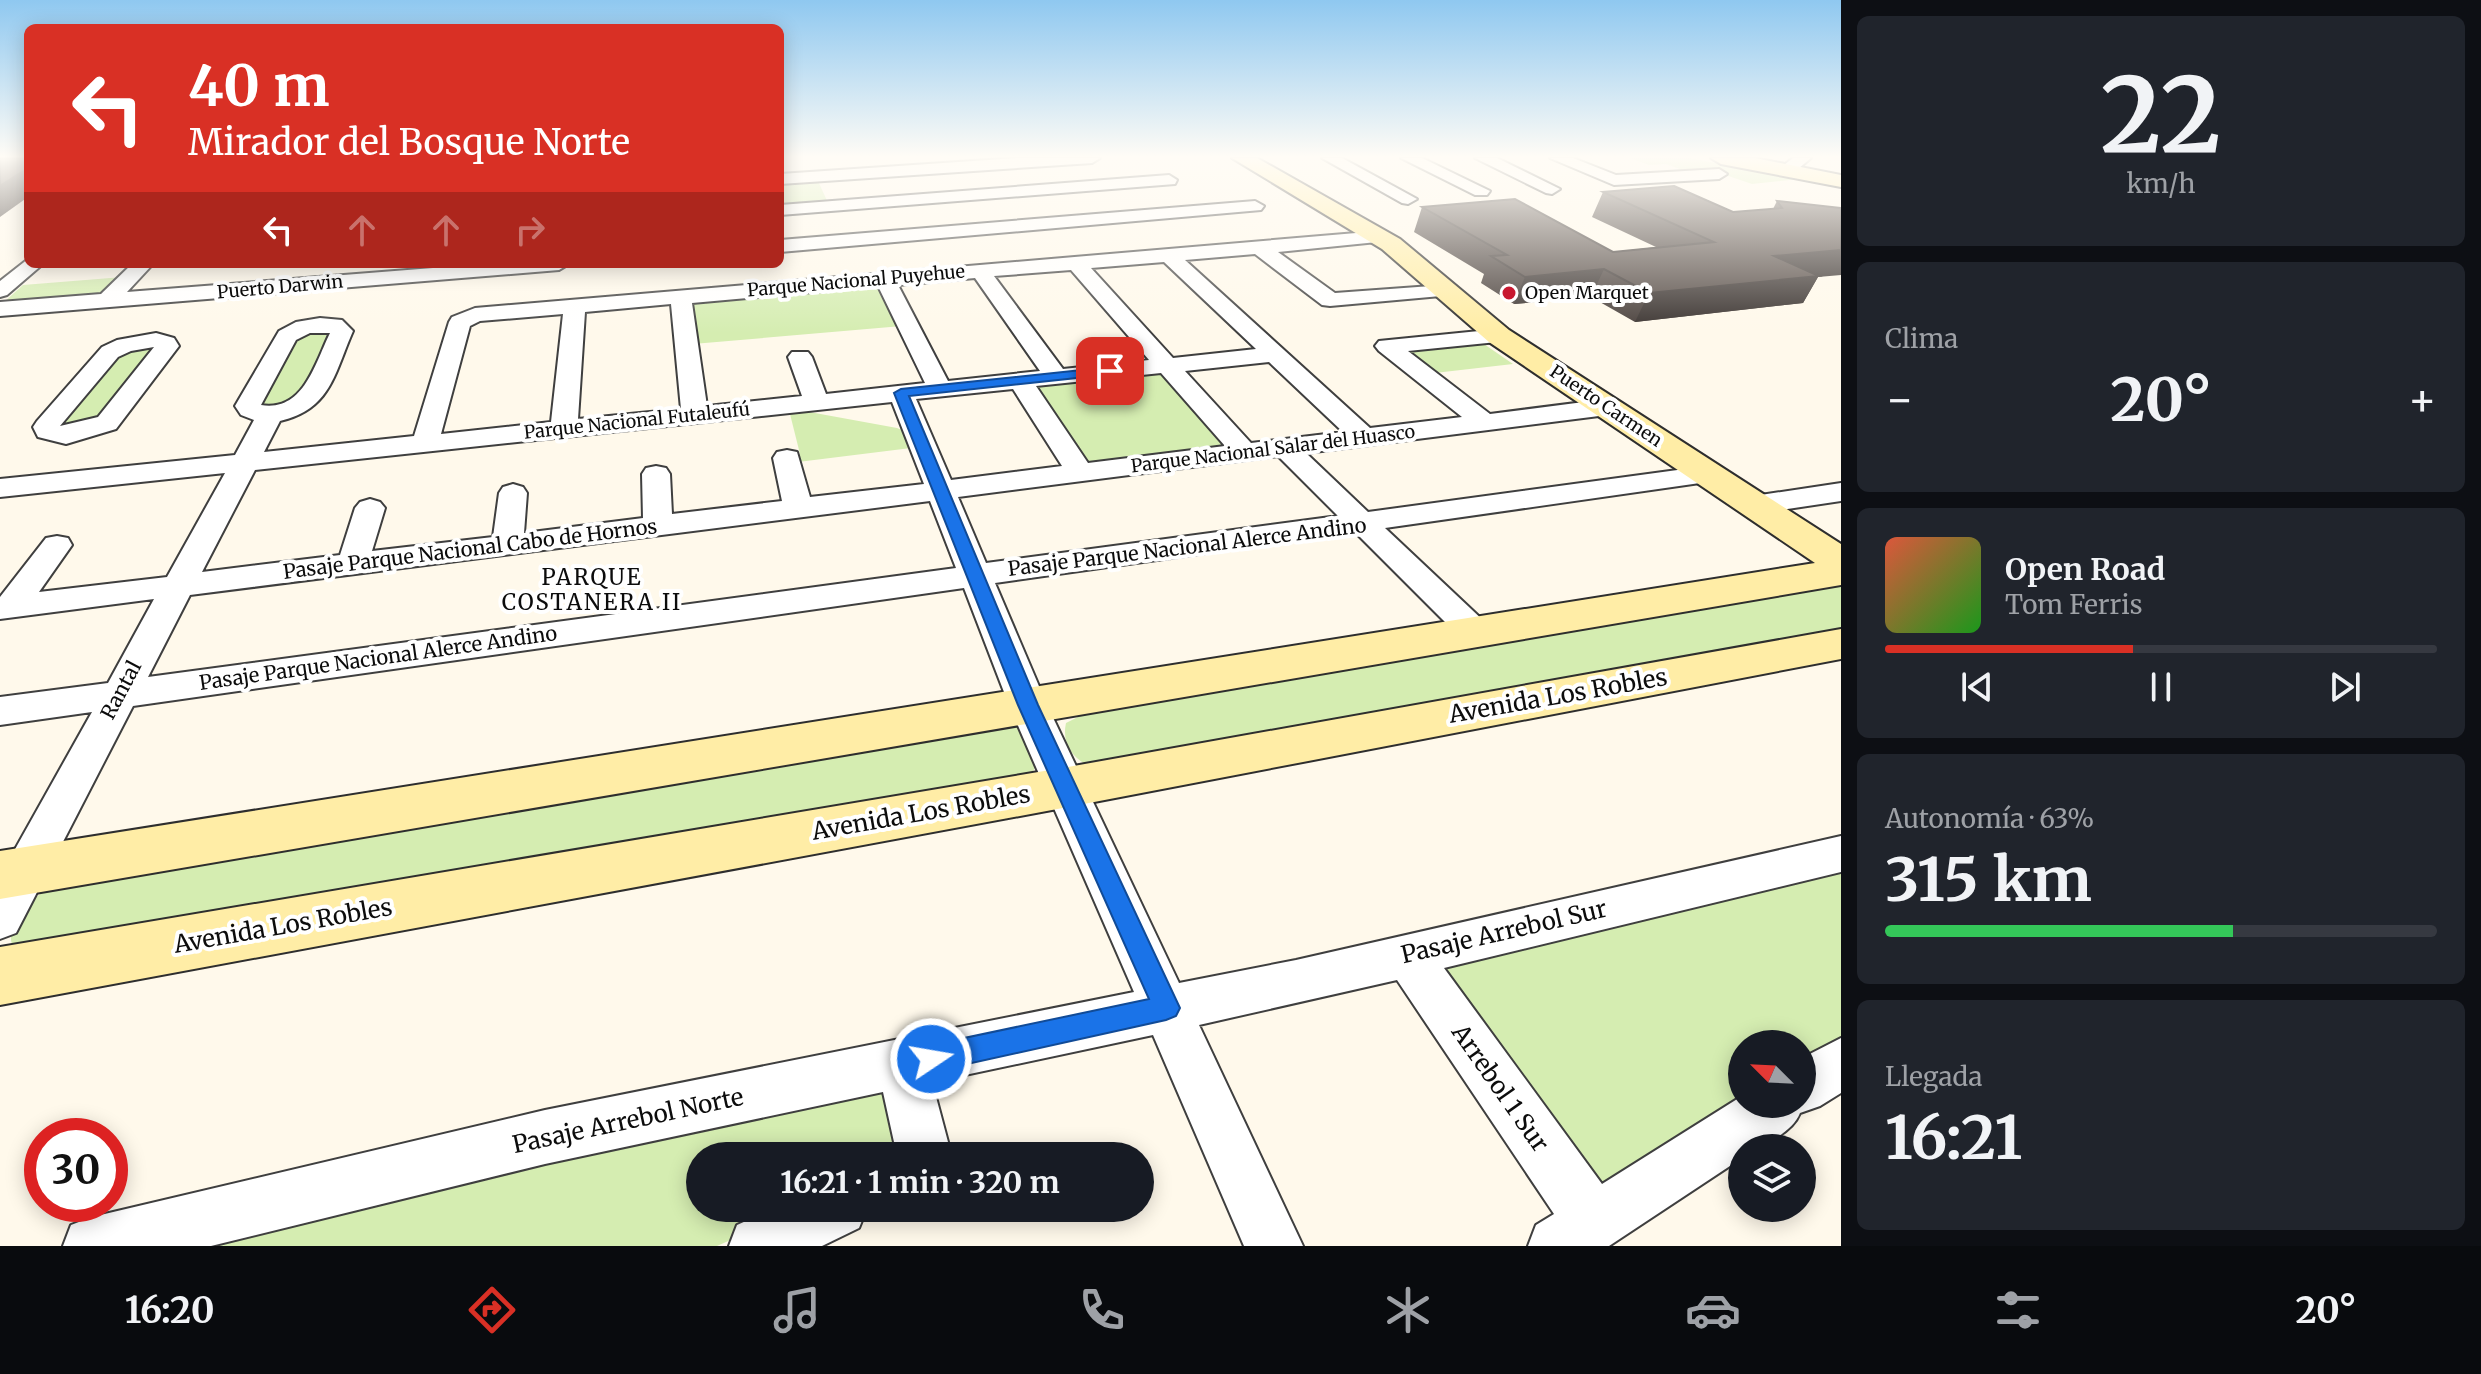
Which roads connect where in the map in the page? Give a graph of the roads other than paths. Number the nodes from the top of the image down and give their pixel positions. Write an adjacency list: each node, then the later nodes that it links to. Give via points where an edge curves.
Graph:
1 (1132, 216): 4 (street)
2 (1344, 216): 3 (street, Puerto Carmen)
3 (1380, 237): 5 (street, Parque Nacional Puyehue); 17 (street, Puerto Carmen)
4 (784, 243)
5 (1259, 247): 6 (street, Parque Nacional Puyehue); 17 (street, via 1330,300)
6 (1167, 254): 7 (street, Parque Nacional Puyehue); 23 (street)
7 (1075, 262): 11 (street, Parque Nacional Puyehue); 25 (street)
8 (28, 268): 15 (street)
9 (139, 268): 19 (street)
10 (457, 268): 13 (street, Puerto Darwin)
11 (980, 271): 14 (street, Parque Nacional Puyehue); 26 (street)
12 (237, 273): 16 (street)
13 (352, 273): 16 (street, Puerto Darwin)
14 (885, 279): 18 (street, Parque Nacional Puyehue); 28 (street)
15 (0, 291)
16 (224, 291): 19 (street, Puerto Darwin)
17 (1445, 291): 22 (street, Puerto Carmen)
18 (681, 296): 20 (street, Parque Nacional Puyehue); 34 (street)
19 (107, 301): 21 (street, Puerto Darwin)
20 (575, 306): 37 (street); 40 (street, Parque Nacional Puyehue, via 483,314 460,322)
21 (0, 309)
22 (1499, 336): 32 (street, Puerto Carmen); 35 (street, via 1387,346)
23 (1275, 354): 25 (street, Parque Nacional Futaleufú); 39 (street)
24 (800, 357): 30 (street)
25 (1164, 365): 26 (street, Parque Nacional Futaleufú); 42 (street)
26 (1056, 377): 27 (street, Parque Nacional Futaleufú)
27 (1020, 380): 28 (street, Parque Nacional Futaleufú); 45 (street)
28 (940, 389): 29 (street, Parque Nacional Futaleufú)
29 (901, 393): 30 (street, Parque Nacional Futaleufú); 36 (street)
30 (817, 402): 31 (street, Parque Nacional Futaleufú)
31 (790, 405): 34 (street, Parque Nacional Futaleufú); 36 (street)
32 (1607, 407): 35 (street, Parque Nacional Salar del Huasco); 47 (street, Puerto Carmen)
33 (270, 415): 44 (street, Rantal)
34 (695, 415): 37 (street, Parque Nacional Futaleufú)
35 (1484, 422): 39 (street, Parque Nacional Salar del Huasco)
36 (913, 424): 49 (street)
37 (564, 428): 40 (street, Parque Nacional Futaleufú)
38 (66, 436): 38 (street, via 46,427 110,352 135,342 166,343 107,423); 48 (street)
39 (1365, 438): 41 (street, Parque Nacional Salar del Huasco)
40 (425, 443): 44 (street, Parque Nacional Futaleufú)
41 (1286, 449): 42 (street, Parque Nacional Salar del Huasco); 55 (street)
42 (1245, 453): 45 (street, Parque Nacional Salar del Huasco)
43 (787, 458): 54 (street)
44 (243, 462): 48 (street, Parque Nacional Futaleufú); 63 (street, Rantal)
45 (1080, 473): 49 (street, Parque Nacional Salar del Huasco)
46 (656, 474): 56 (street)
47 (1707, 474): 52 (street, Puerto Carmen); 55 (street, Pasaje Parque Nacional Alerce Andino)
48 (13, 486)
49 (939, 490): 54 (street, Pasaje Parque Nacional Cabo de Hornos); 62 (street)
50 (1841, 492): 52 (street)
51 (513, 493): 57 (street)
52 (1754, 505): 59 (street, Puerto Carmen)
53 (370, 508): 60 (street)
54 (798, 508): 56 (street, Pasaje Parque Nacional Cabo de Hornos)
55 (1365, 523): 62 (street, Pasaje Parque Nacional Alerce Andino); 65 (street)
56 (658, 525): 57 (street, Pasaje Parque Nacional Cabo de Hornos)
57 (507, 544): 60 (street, Pasaje Parque Nacional Cabo de Hornos)
58 (57, 545): 64 (street)
59 (1841, 562)
60 (353, 563): 63 (street, Pasaje Parque Nacional Cabo de Hornos)
61 (1841, 572): 65 (street)
62 (973, 575): 67 (street, Pasaje Parque Nacional Alerce Andino); 68 (street)
63 (178, 586): 64 (street, Pasaje Parque Nacional Cabo de Hornos); 67 (street, Rantal)
64 (6, 607)
65 (1475, 632): 68 (street)
66 (1839, 647): 70 (street, Avenida Los Robles)
67 (118, 694): 69 (street, Pasaje Parque Nacional Alerce Andino); 72 (street, Rantal)
68 (1028, 705): 70 (street); 72 (street)
69 (0, 711)
70 (1068, 787): 75 (street, Avenida Los Robles); 76 (street)
71 (1841, 854): 74 (street, Pasaje Arrebol Sur)
72 (13, 873): 73 (street, Rantal)
73 (0, 919)
74 (1406, 954): 76 (street, Pasaje Arrebol Sur); 83 (street, Arrebol 1 Sur)
75 (0, 976)
76 (1166, 1008): 78 (street, Pasaje Arrebol Norte); 87 (street)
77 (1841, 1063): 79 (street)
78 (902, 1065): 81 (street); 84 (street, Pasaje Arrebol Norte, via 545,1137)
79 (1816, 1079)
80 (1755, 1118): 83 (street)
81 (921, 1142)
82 (809, 1222): 86 (street)
83 (1576, 1234)
84 (146, 1240): 85 (street, Pasaje Arrebol Norte)
85 (92, 1246)
86 (758, 1246)
87 (1274, 1246)

